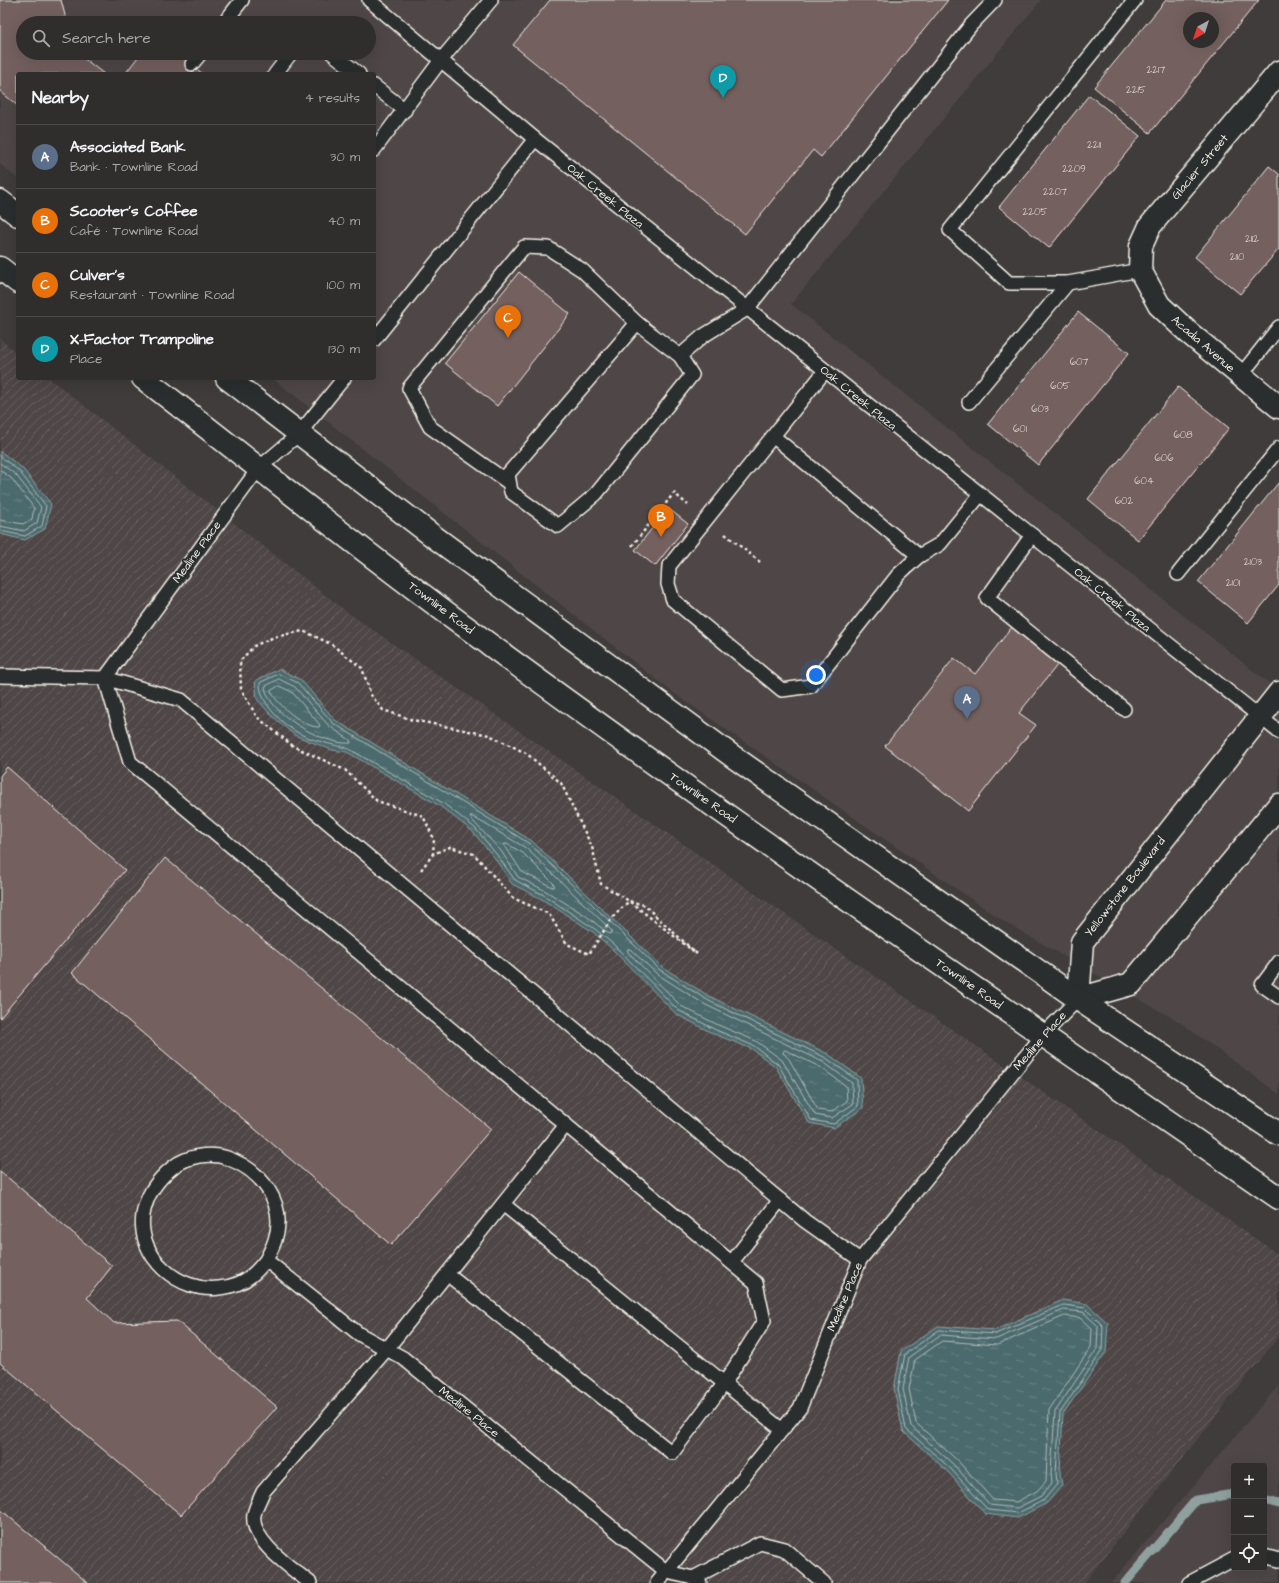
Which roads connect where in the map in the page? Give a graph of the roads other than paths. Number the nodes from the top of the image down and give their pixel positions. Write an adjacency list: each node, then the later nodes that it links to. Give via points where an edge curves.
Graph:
1 (242, 0): 6 (lane)
2 (369, 0): 10 (lane, Oak Creek Plaza)
3 (491, 0): 10 (lane)
4 (995, 0): 25 (lane, via 971,25)
5 (1135, 0): 24 (lane, via 950,230 1009,283)
6 (229, 16)
7 (195, 60): 11 (lane)
8 (286, 60): 12 (lane)
9 (341, 60): 13 (lane)
10 (441, 60): 16 (lane); 17 (lane, Oak Creek Plaza)
11 (192, 64)
12 (277, 72)
13 (356, 72)
14 (1279, 72): 22 (main road, Glacier Street, via 1150,226 1141,246)
15 (376, 88): 16 (lane)
16 (404, 110): 18 (lane)
17 (535, 140): 25 (lane, Oak Creek Plaza); 28 (lane)
18 (376, 147)
19 (0, 201): 20 (main road)
20 (16, 213)
21 (0, 268): 23 (main road)
22 (1140, 270): 24 (lane); 31 (main road, Acadia Avenue, via 1159,305 1189,334)
23 (16, 280)
24 (1068, 283): 35 (lane)
25 (747, 310): 29 (lane, via 703,336); 30 (lane, Oak Creek Plaza)
26 (637, 323): 29 (lane); 41 (lane, via 508,474); 41 (lane, via 582,270 548,248 524,247 409,388 430,427)
27 (1279, 327): 31 (lane)
28 (376, 338)
29 (680, 356): 41 (lane, via 692,375 596,494 558,526 511,492)
30 (825, 372): 38 (lane); 42 (lane, Oak Creek Plaza)
31 (1240, 376): 36 (main road, Acadia Avenue)
32 (146, 380): 40 (main road, Townline Road)
33 (230, 380): 37 (main road)
34 (342, 380): 37 (lane, Medline Place)
35 (969, 402)
36 (1279, 407)
37 (299, 434): 40 (lane, Medline Place); 55 (main road, via 735,758)
38 (774, 437): 44 (lane); 44 (lane, via 669,566 668,584 673,600 782,690 811,686 898,575)
39 (1279, 448): 45 (lane)
40 (259, 468): 47 (lane, Medline Place); 56 (main road, Townline Road, via 452,618 642,756)
41 (510, 483)
42 (980, 495): 43 (lane, Oak Creek Plaza); 44 (lane, via 940,544)
43 (1032, 535): 49 (lane, via 987,598); 50 (lane, Oak Creek Plaza)
44 (919, 556)
45 (1178, 574)
46 (0, 676): 47 (lane)
47 (105, 678): 57 (lane, via 130,762); 60 (lane, via 181,700)
48 (1279, 693): 50 (main road, Yellowstone Boulevard)
49 (1124, 709)
50 (1260, 717): 51 (lane, Oak Creek Plaza); 55 (main road, Yellowstone Boulevard, via 1082,942)
51 (1279, 732)
52 (1279, 805): 55 (main road, via 1131,984)
53 (1279, 962): 54 (lane, via 1262,985)
54 (1279, 997)
55 (1078, 999): 56 (lane, Medline Place); 58 (main road)
56 (1043, 1035): 59 (main road, Townline Road); 63 (lane, Medline Place)
57 (566, 1125): 61 (lane); 64 (lane)
58 (1279, 1134)
59 (1279, 1198)
60 (780, 1200): 63 (lane, via 804,1221); 64 (lane)
61 (503, 1204): 65 (lane); 67 (lane)
62 (266, 1260): 62 (lane, via 276,1240 278,1217 272,1196 260,1177 242,1163 222,1156 200,1156 179,1163 162,1176 149,1194 143,1215 145,1237 153,1258 168,1274 187,1286 209,1290 231,1287 251,1276); 66 (lane, Medline Place, via 359,1334)
63 (860, 1260): 68 (lane, Medline Place, via 800,1408)
64 (732, 1262): 67 (lane, via 756,1283 764,1321)
65 (447, 1274): 66 (lane); 67 (lane, via 672,1453)
66 (386, 1350): 72 (lane, Medline Place, via 403,1358); 74 (lane, via 263,1492 254,1516 256,1532 266,1546)
67 (724, 1384): 68 (lane)
68 (782, 1430): 72 (lane, Medline Place)
69 (1267, 1557): 70 (lane)
70 (1279, 1560)
71 (1231, 1561): 77 (lane)
72 (667, 1572): 73 (lane, Medline Place); 75 (lane)
73 (696, 1580): 76 (lane, Medline Place, via 760,1543 784,1549)
74 (310, 1583)
75 (657, 1583)
76 (824, 1583)
77 (1189, 1583)

